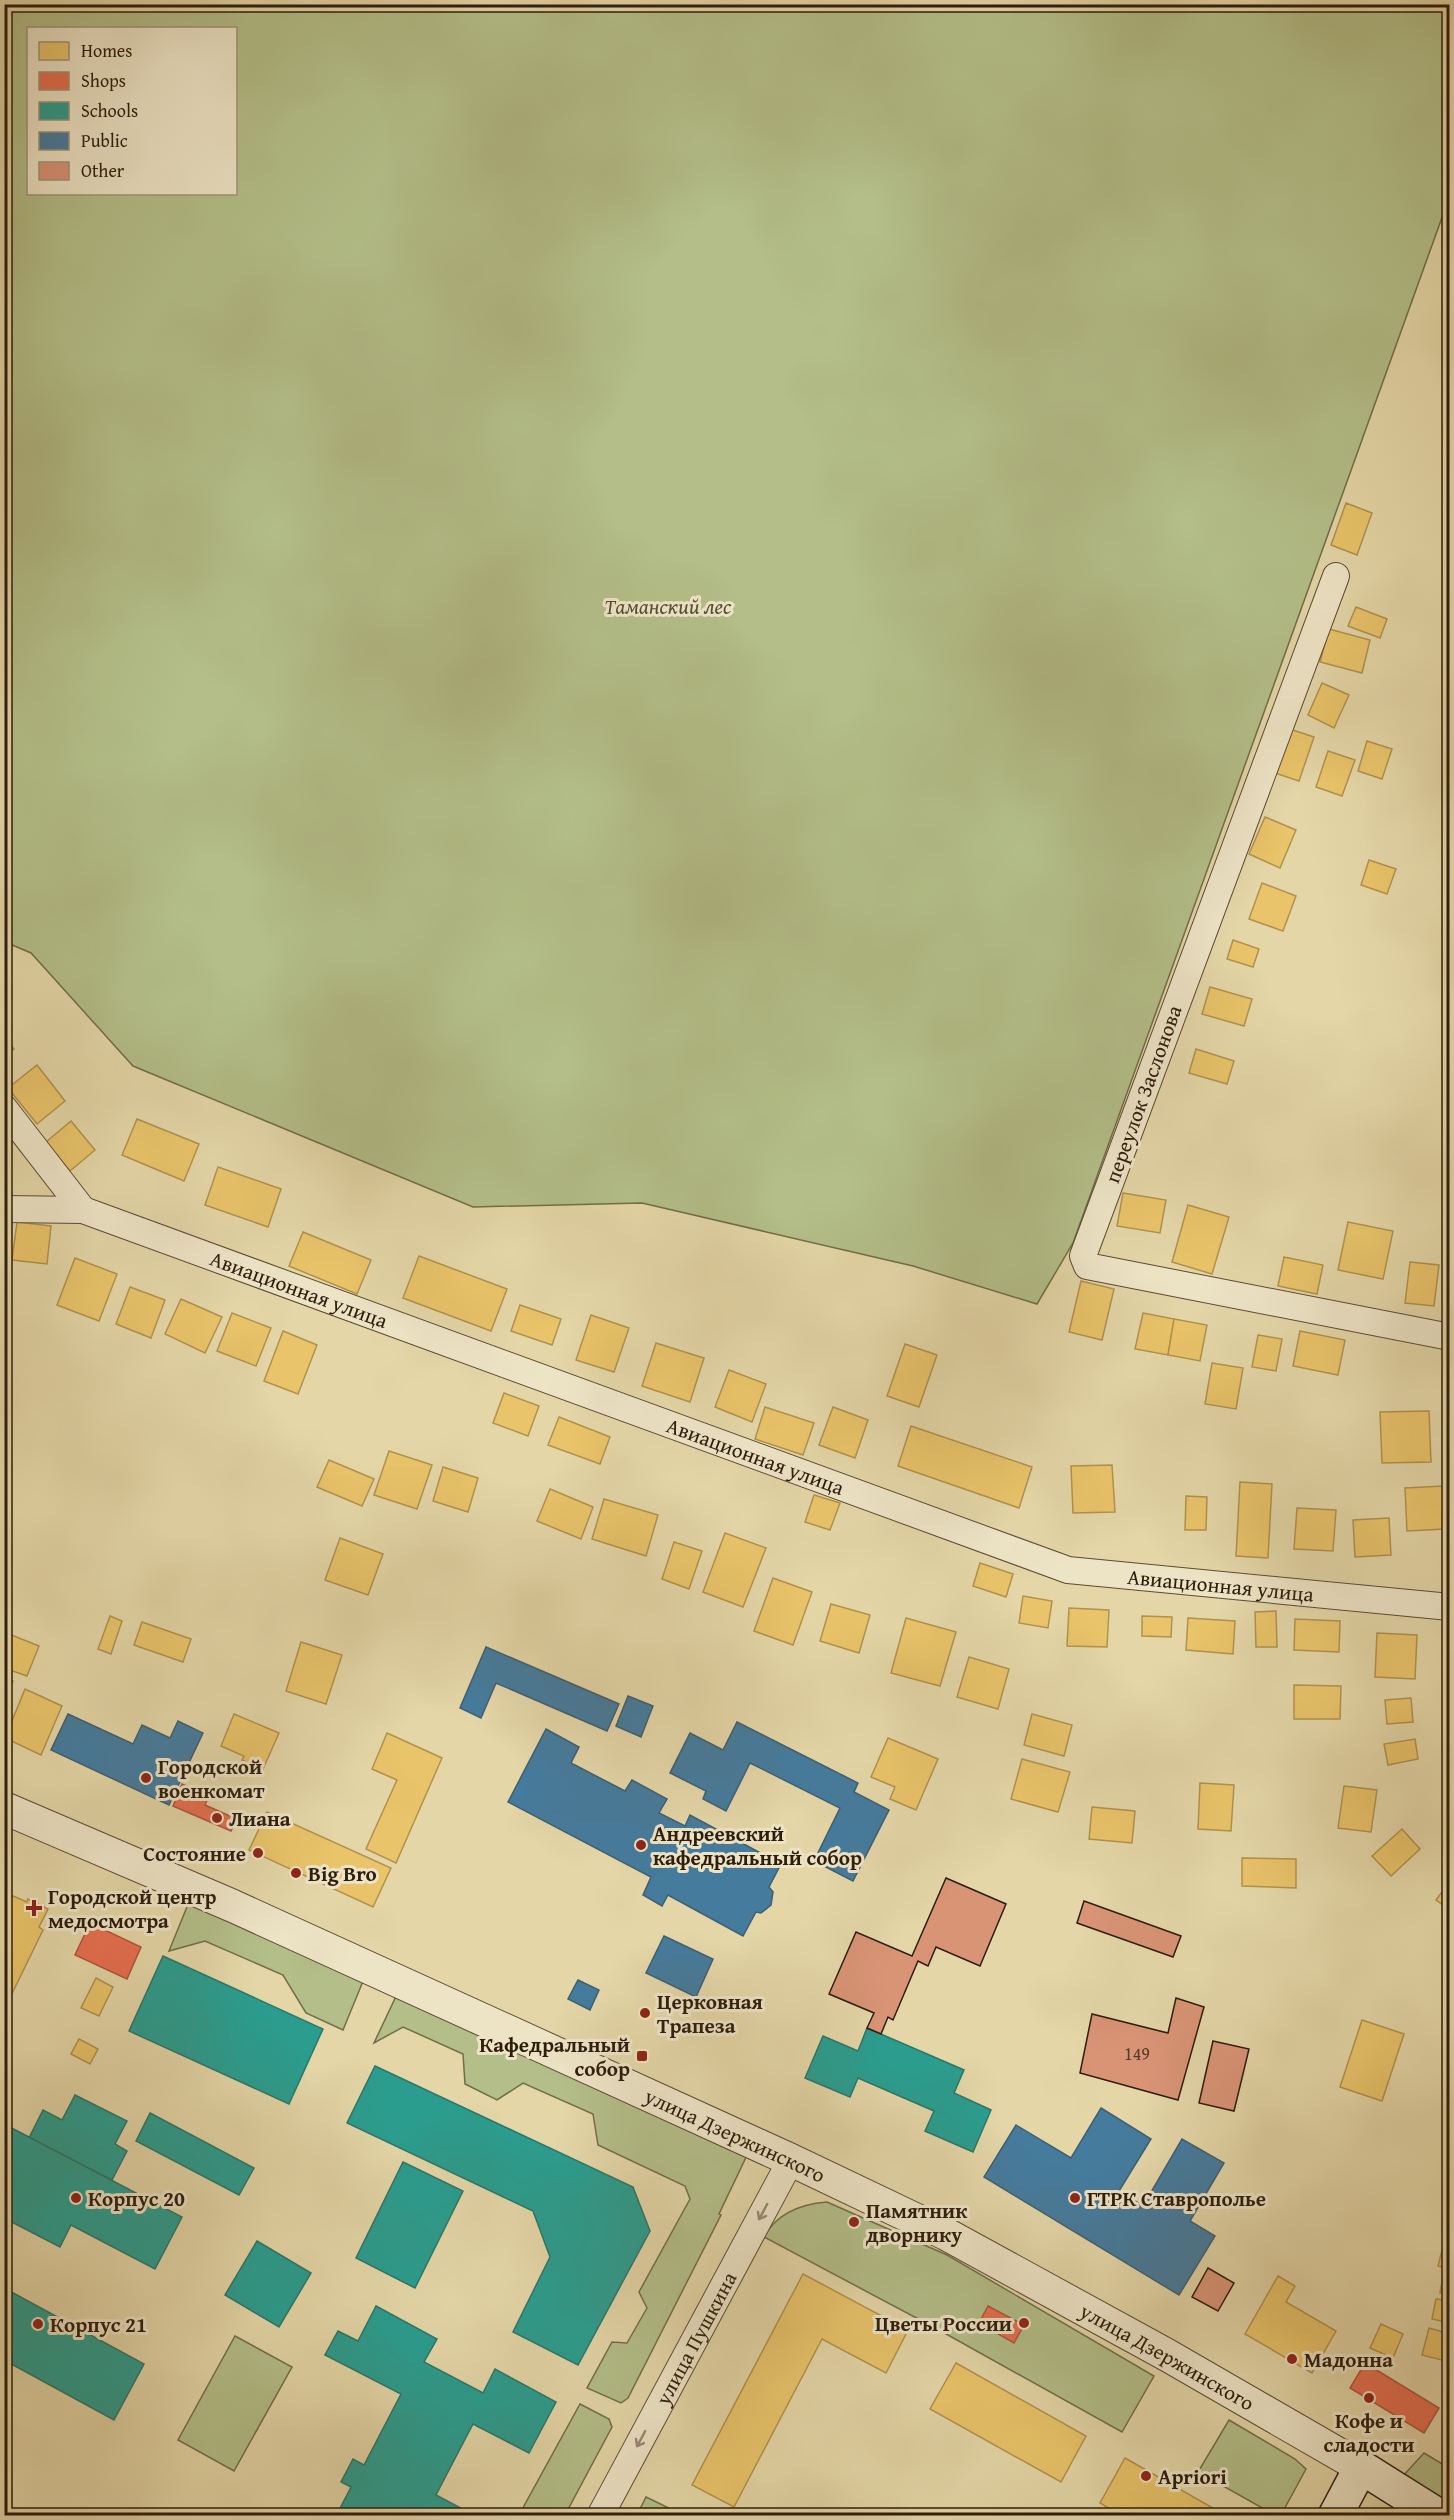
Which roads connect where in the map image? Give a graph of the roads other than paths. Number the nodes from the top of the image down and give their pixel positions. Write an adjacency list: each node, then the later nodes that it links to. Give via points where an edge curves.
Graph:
1 (1336, 576): 5 (street, переулок Заслонова, via 1083,1256 1087,1266)
2 (4, 1108): 4 (street)
3 (4, 1209): 4 (street, Авиационная улица)
4 (83, 1210): 6 (street, Авиационная улица, via 1068,1570)
5 (1449, 1337)
6 (1449, 1607)
7 (4, 1808): 8 (street, улица Дзержинского, via 233,1906)
8 (790, 2160): 9 (street, улица Дзержинского, via 981,2252); 10 (street, улица Пушкина, one-way to 10)
9 (1361, 2467): 11 (main road); 12 (main road, улица Дзержинского)
10 (600, 2516)
11 (1335, 2516)
12 (1439, 2516)

